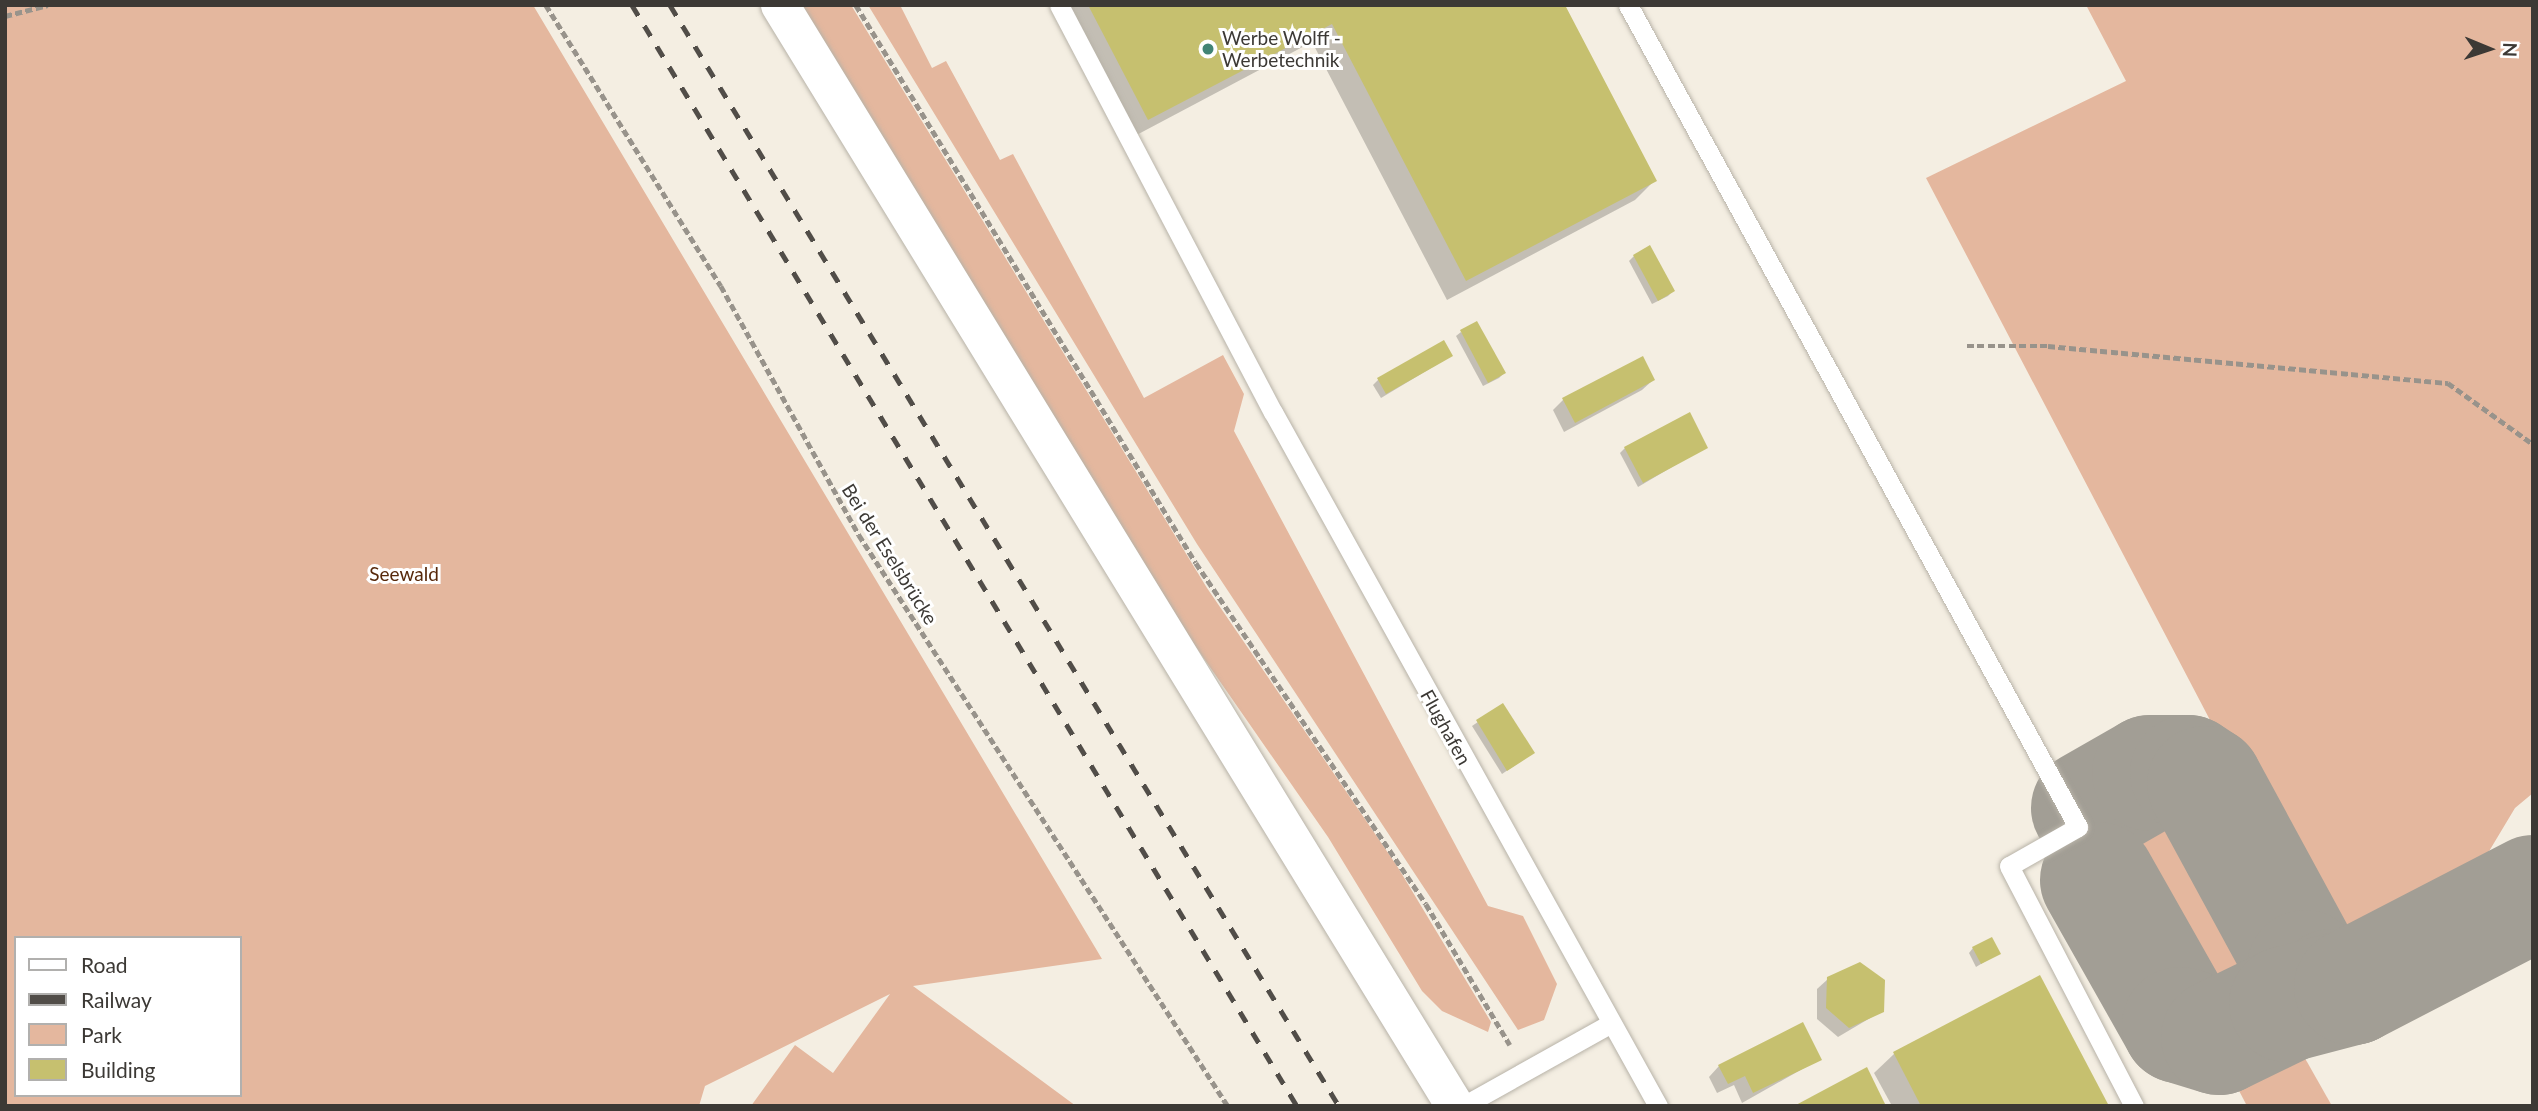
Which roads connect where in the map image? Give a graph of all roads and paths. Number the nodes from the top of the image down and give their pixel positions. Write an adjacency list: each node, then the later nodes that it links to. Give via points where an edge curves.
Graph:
1 (48, 5): 7 (path)
2 (546, 5): 12 (path, Bei der Eselsbrücke, via 721,286 859,536)
3 (780, 5): 13 (street)
4 (856, 5): 11 (path, via 1196,563 1426,904)
5 (1059, 5): 10 (lane, Flughafen, via 1238,348)
6 (1628, 5): 16 (lane, via 2078,827 2009,866)
7 (5, 16)
8 (1967, 346): 9 (path, via 2048,346 2448,383)
9 (2533, 444)
10 (1609, 1024): 11 (lane); 15 (lane, Flughafen)
11 (1526, 1073): 14 (lane)
12 (1228, 1106)
13 (1455, 1106)
14 (1463, 1106)
15 (1658, 1106)
16 (2134, 1106)

